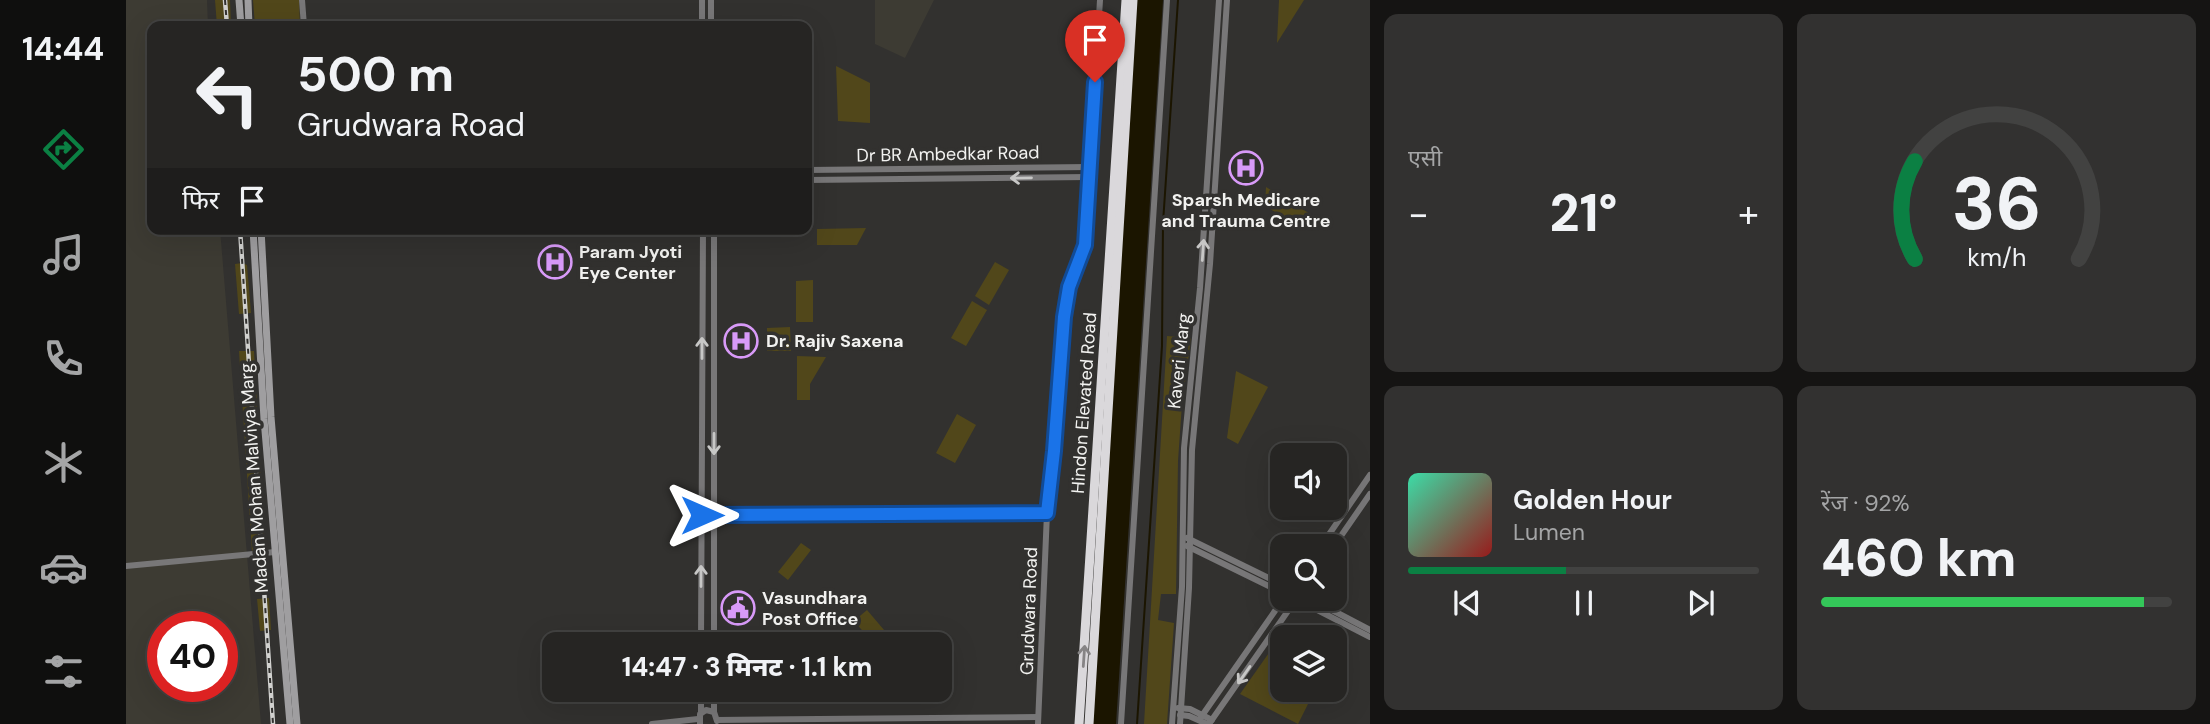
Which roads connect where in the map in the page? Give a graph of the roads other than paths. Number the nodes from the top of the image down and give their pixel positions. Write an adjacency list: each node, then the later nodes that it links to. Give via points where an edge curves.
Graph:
1 (239, 0): 12 (main road)
2 (248, 0): 13 (main road)
3 (302, 0): 14 (street)
4 (702, 0): 15 (street)
5 (711, 0): 16 (street)
6 (1100, 0): 17 (street, Grudwara Road)
7 (1126, 0): 56 (highway, Hindon Elevated Road, one-way to 7)
8 (1133, 0): 57 (highway, Hindon Elevated Road)
9 (1167, 0): 58 (street)
10 (1219, 0): 32 (street, Kaveri Marg, one-way to 10, via 1184,448)
11 (1227, 0): 32 (street, Kaveri Marg)
12 (241, 21)
13 (249, 21)
14 (304, 21)
15 (702, 21)
16 (711, 21)
17 (1090, 166): 18 (street, Dr BR Ambedkar Road); 19 (street, Grudwara Road)
18 (812, 170)
19 (1089, 177): 20 (street, Dr BR Ambedkar Road, one-way to 20); 27 (street, Grudwara Road, via 1085,245 1069,287 1064,317)
20 (812, 180)
21 (253, 235): 33 (main road, Madan Mohan Malviya Marg)
22 (261, 235): 54 (main road, Madan Mohan Malviya Marg, via 271,417)
23 (703, 235): 28 (street, one-way to 23)
24 (714, 235): 29 (street, one-way to 29)
25 (1370, 475): 30 (street)
26 (1370, 494): 31 (street)
27 (1047, 513): 29 (street); 50 (street, Grudwara Road)
28 (702, 515): 29 (street); 42 (street, one-way to 28)
29 (714, 515): 43 (street)
30 (1329, 534)
31 (1342, 534)
32 (1186, 542): 35 (street); 36 (street); 46 (street, Kaveri Marg)
33 (275, 552): 34 (street); 53 (main road, Madan Mohan Malviya Marg)
34 (126, 566)
35 (1270, 579)
36 (1270, 586)
37 (1275, 611): 48 (street)
38 (1288, 611): 52 (street, one-way to 52)
39 (1319, 611): 44 (street)
40 (1335, 611): 41 (street)
41 (1370, 629)
42 (701, 632)
43 (714, 632)
44 (1370, 637)
45 (714, 702): 47 (street)
46 (1177, 711): 48 (street); 59 (street, Kaveri Marg); 60 (street, Kaveri Marg)
47 (714, 712): 49 (street, via 706,710); 51 (street)
48 (1201, 717): 52 (street)
49 (700, 719): 55 (street)
50 (1038, 721): 51 (street)
51 (716, 722)
52 (1210, 723)
53 (289, 724)
54 (297, 724)
55 (652, 724)
56 (1079, 724)
57 (1089, 724)
58 (1121, 724)
59 (1172, 724)
60 (1180, 724)

